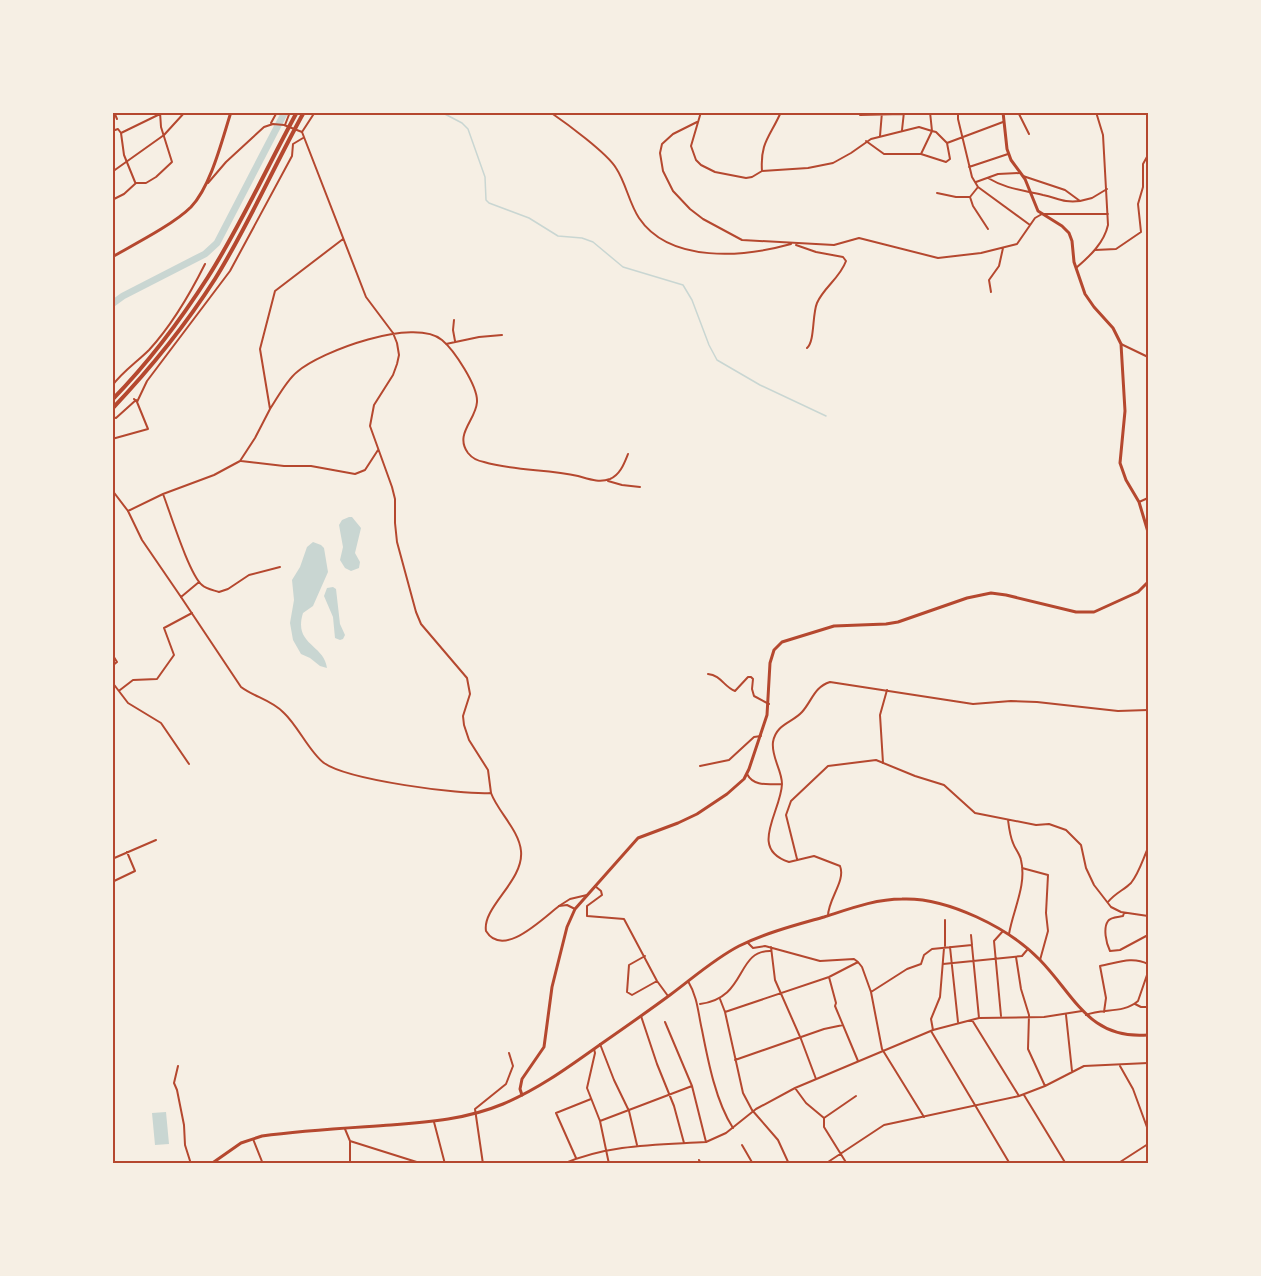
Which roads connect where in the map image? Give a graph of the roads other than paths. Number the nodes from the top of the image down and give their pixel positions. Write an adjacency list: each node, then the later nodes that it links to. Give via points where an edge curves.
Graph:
1 (114, 112): 21 (street)
2 (185, 112): 32 (street)
3 (231, 112): 49 (main road)
4 (277, 112): 24 (street)
5 (290, 112): 25 (street)
6 (297, 112): 81 (highway, via 208,277 147,361)
7 (315, 112): 27 (street)
8 (550, 112): 62 (street, via 615,165 637,216 661,241 691,250 745,254)
9 (701, 112): 22 (street)
10 (781, 112): 43 (street, via 763,144)
11 (930, 112): 29 (street)
12 (958, 112): 35 (street)
13 (1003, 112): 23 (main road)
14 (1018, 112): 31 (street)
15 (1096, 112): 51 (street, via 1103,135)
16 (160, 113): 30 (street); 32 (street)
17 (882, 113): 18 (street); 20 (street); 33 (street)
18 (903, 113): 28 (street)
19 (303, 114): 83 (highway, via 201,301 157,360)
20 (860, 116)
21 (117, 119)
22 (697, 122): 43 (street, via 692,146 700,165 746,178); 62 (street, via 667,138 661,147 663,171 673,191 703,219 742,240)
23 (1004, 122): 35 (street); 39 (main road)
24 (271, 124): 25 (street); 49 (street, via 251,136)
25 (285, 125): 27 (street)
26 (112, 131): 30 (street, via 118,129)
27 (302, 132): 34 (street)
28 (902, 132): 29 (street, via 919,127); 33 (street)
29 (932, 132): 37 (street); 38 (street)
30 (121, 134): 41 (street)
31 (1029, 134)
32 (164, 135): 41 (street); 48 (street, via 172,162 146,183)
33 (880, 136): 36 (street)
34 (303, 138): 61 (street); 82 (street, via 294,144 292,156 229,271)
35 (962, 138): 37 (street); 42 (street)
36 (866, 141): 38 (street, via 884,154); 43 (street, via 833,163)
37 (947, 143): 38 (street, via 950,159 946,162)
38 (921, 154)
39 (1008, 154): 42 (street); 45 (main road)
40 (1149, 154): 64 (street, via 1143,164 1138,204 1141,232 1116,249)
41 (127, 162): 44 (street); 48 (street)
42 (969, 167): 47 (street)
43 (762, 171)
44 (112, 172)
45 (1022, 174): 46 (street); 53 (main road); 56 (street, via 1065,190)
46 (988, 178): 47 (street); 53 (street)
47 (976, 182): 50 (street)
48 (136, 183): 55 (street)
49 (205, 184): 65 (main road, via 188,210)
50 (978, 187): 54 (street); 59 (street)
51 (1107, 189): 56 (street); 58 (street)
52 (937, 193): 54 (street)
53 (1030, 193): 56 (street, via 1066,202); 57 (main road)
54 (970, 197): 60 (street)
55 (112, 200)
56 (1080, 201)
57 (1042, 214): 58 (street); 59 (street); 67 (main road, via 1069,234)
58 (1108, 214): 64 (street, via 1106,233)
59 (1030, 225): 63 (street, via 1017,244)
60 (988, 229)
61 (343, 239): 70 (street, via 369,304); 84 (street, via 275,291 260,349)
62 (793, 244): 63 (street, via 838,245 859,238 938,258); 75 (street, via 846,261 818,301 812,341)
63 (1003, 248): 68 (street, via 999,266 989,280)
64 (1095, 250): 67 (street)
65 (112, 257)
66 (206, 264): 78 (street, via 192,291 150,348)
67 (1076, 269): 74 (main road, via 1091,303)
68 (991, 292)
69 (454, 320): 72 (street)
70 (393, 333): 73 (street, via 429,333); 84 (street, via 314,359 295,373); 87 (street, via 397,364 370,418)
71 (502, 336): 72 (street)
72 (455, 341): 73 (street)
73 (446, 344): 90 (street, via 477,395 477,408 464,436 470,455 486,463)
74 (1121, 344): 77 (street); 95 (main road, via 1125,411 1120,463)
75 (807, 348)
76 (1149, 352): 77 (street)
77 (1147, 357)
78 (115, 382): 79 (street); 80 (street)
79 (112, 386)
80 (120, 386)
81 (112, 400)
82 (136, 400): 85 (street, via 116,418); 86 (street, via 148,429)
83 (112, 409)
84 (270, 409): 89 (street)
85 (112, 417)
86 (112, 440)
87 (378, 450): 89 (street, via 365,470 355,474 311,466); 117 (street, via 395,499 397,542 416,612 466,678 470,694 464,725 488,770)
88 (628, 454): 90 (street, via 619,472)
89 (240, 461): 93 (street)
90 (605, 480): 91 (street)
91 (640, 487)
92 (112, 490): 96 (street)
93 (163, 494): 96 (street); 99 (street)
94 (1149, 498): 95 (street)
95 (1139, 502): 97 (main road)
96 (128, 512): 101 (street, via 148,551)
97 (1149, 532)
98 (280, 567): 99 (street, via 249,575 219,592)
99 (199, 582): 101 (street)
100 (1149, 582): 109 (main road, via 1138,592 1094,612 1076,612 991,593 898,622 834,626 788,640 777,645 771,655)
101 (181, 597): 102 (street)
102 (192, 613): 107 (street, via 164,628 174,655 157,679 133,680); 117 (street, via 240,687 284,712 327,765 400,784)
103 (112, 654): 104 (street, via 117,662)
104 (112, 666)
105 (708, 674): 109 (street, via 716,675 735,691 751,677 754,696)
106 (113, 681): 107 (street)
107 (120, 690): 113 (street, via 128,703 160,723)
108 (887, 690): 110 (street, via 973,704 1028,702 1118,711); 112 (street, via 880,715); 116 (street, via 830,682 821,685 799,716 785,722 774,738)
109 (769, 704): 111 (main road)
110 (1149, 710)
111 (761, 736): 114 (street, via 754,737 729,760); 115 (main road)
112 (883, 763): 118 (street, via 944,784 975,813); 123 (street, via 871,759 828,766 791,801 786,815)
113 (189, 764)
114 (700, 766)
115 (747, 774): 116 (street, via 757,784); 126 (main road, via 727,794 697,814 638,838)
116 (782, 784): 123 (street, via 767,844 784,860)
117 (491, 793): 129 (street, via 520,845 521,854 515,875 487,919 488,934 500,942 512,940)
118 (1008, 820): 124 (street); 128 (street, via 1049,824 1066,830 1082,845 1086,868)
119 (156, 840): 121 (street)
120 (1149, 848): 128 (street, via 1134,879)
121 (127, 852): 122 (street); 125 (street, via 135,871)
122 (112, 859)
123 (797, 859): 132 (street, via 814,856 840,866 842,874)
124 (1022, 868): 136 (street, via 1021,894); 148 (street, via 1048,875 1048,931)
125 (112, 882)
126 (595, 886): 127 (main road); 145 (street, via 602,896 587,906 587,916 624,919)
127 (587, 895): 129 (street); 130 (main road)
128 (1108, 902): 131 (street)
129 (560, 906): 130 (street)
130 (575, 909): 195 (main road, via 552,987 544,1047 522,1078)
131 (1125, 913): 133 (street); 138 (street, via 1106,923 1110,951)
132 (828, 916): 135 (main road, via 888,900 916,899 959,911); 139 (main road)
133 (1149, 916)
134 (945, 920): 141 (street)
135 (1003, 931): 136 (main road); 147 (street, via 994,941)
136 (1009, 934): 144 (main road)
137 (971, 935): 140 (street)
138 (1149, 935)
139 (748, 942): 143 (street, via 753,948); 157 (main road)
140 (972, 945): 142 (street); 150 (street)
141 (945, 947): 142 (street); 152 (street); 158 (street, via 932,949 921,964)
142 (950, 947): 151 (street)
143 (771, 949): 149 (street, via 820,961); 159 (street); 161 (street, via 754,954)
144 (1028, 949): 146 (street); 148 (main road)
145 (645, 956): 156 (street); 156 (street, via 629,965 627,992 633,995)
146 (1017, 957): 147 (street); 172 (street)
147 (996, 960): 150 (street); 171 (street)
148 (1040, 960): 165 (main road)
149 (858, 962): 155 (street); 158 (street)
150 (974, 962): 151 (street); 173 (street)
151 (952, 963): 152 (street); 176 (street)
152 (943, 964): 178 (street)
153 (1149, 964): 167 (street, via 1127,959 1100,966 1106,998)
154 (1149, 972): 162 (street)
155 (829, 977): 159 (street); 177 (street)
156 (657, 981): 160 (street)
157 (688, 981): 160 (main road); 163 (street)
158 (871, 992): 183 (street)
159 (781, 994): 166 (street); 180 (street)
160 (668, 997): 168 (main road)
161 (720, 999): 163 (street); 166 (street)
162 (1135, 1004): 164 (street); 167 (street)
163 (698, 1005): 209 (street, via 722,1110)
164 (1149, 1008)
165 (1082, 1011): 169 (street); 170 (main road)
166 (725, 1012): 185 (street)
167 (1104, 1012): 170 (street)
168 (641, 1015): 181 (main road); 196 (street)
169 (1066, 1015): 172 (street); 190 (street)
170 (1086, 1015): 179 (main road, via 1107,1030)
171 (1001, 1016): 172 (street); 173 (street)
172 (1029, 1017): 193 (street, via 1028,1049)
173 (979, 1018): 174 (street)
174 (971, 1019): 176 (street); 199 (street)
175 (665, 1022): 192 (street)
176 (958, 1022): 178 (street)
177 (843, 1025): 180 (street); 186 (street)
178 (932, 1030): 183 (street); 201 (street)
179 (1149, 1035)
180 (801, 1039): 185 (street); 191 (street)
181 (600, 1044): 182 (main road); 202 (street)
182 (594, 1049): 195 (main road); 200 (street, via 587,1088)
183 (883, 1051): 186 (street); 205 (street)
184 (509, 1053): 204 (street, via 513,1066 506,1084 480,1103)
185 (735, 1060): 203 (street, via 742,1094)
186 (858, 1061): 191 (street)
187 (1149, 1063): 189 (street)
188 (178, 1066): 223 (street, via 174,1083)
189 (1120, 1066): 190 (street, via 1093,1065); 211 (street)
190 (1072, 1071): 193 (street)
191 (816, 1079): 194 (street)
192 (692, 1086): 196 (street); 214 (street)
193 (1045, 1086): 197 (street)
194 (795, 1088): 203 (street); 206 (street)
195 (522, 1095): 204 (main road)
196 (670, 1095): 202 (street); 215 (street)
197 (1024, 1095): 199 (street); 236 (street)
198 (856, 1096): 206 (street)
199 (1019, 1096): 201 (street)
200 (591, 1099): 207 (street); 221 (street, via 556,1113)
201 (974, 1106): 205 (street); 235 (street)
202 (630, 1111): 207 (street); 218 (street)
203 (753, 1112): 209 (street); 232 (street, via 778,1140)
204 (476, 1114): 208 (main road); 228 (street)
205 (924, 1117): 220 (street, via 884,1125)
206 (824, 1118): 220 (street, via 824,1127)
207 (600, 1121): 219 (street)
208 (434, 1122): 210 (main road); 227 (street)
209 (733, 1128): 214 (street)
210 (345, 1129): 212 (main road); 213 (street)
211 (1149, 1130)
212 (253, 1138): 224 (main road); 225 (street)
213 (350, 1141): 222 (street); 226 (street)
214 (706, 1142): 215 (street)
215 (684, 1143): 218 (street)
216 (1149, 1144): 237 (street)
217 (742, 1145): 231 (street)
218 (637, 1146): 219 (street)
219 (606, 1150): 221 (street); 230 (street)
220 (841, 1153): 233 (street); 234 (street)
221 (576, 1158): 229 (street)
222 (350, 1163)
223 (191, 1164)
224 (211, 1164)
225 (263, 1164)
226 (423, 1164)
227 (445, 1164)
228 (483, 1164)
229 (563, 1164)
230 (609, 1164)
231 (753, 1164)
232 (789, 1164)
233 (825, 1164)
234 (848, 1164)
235 (1010, 1164)
236 (1066, 1164)
237 (1117, 1164)

